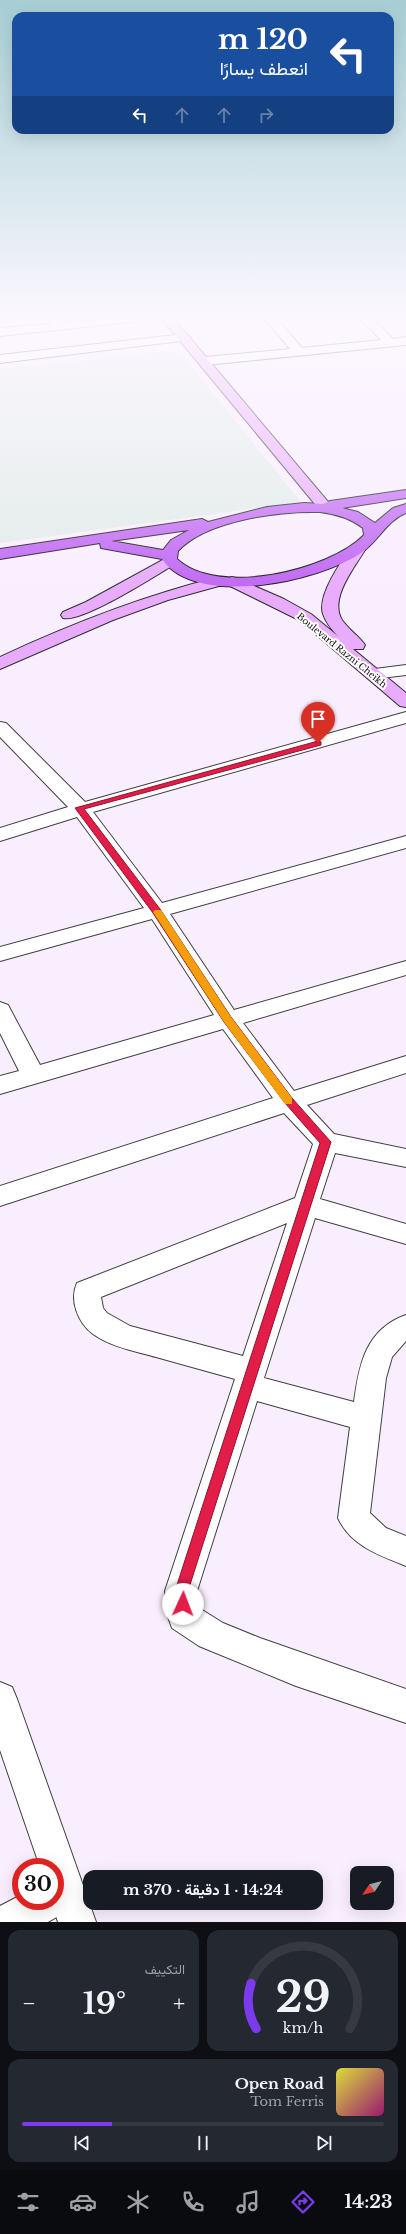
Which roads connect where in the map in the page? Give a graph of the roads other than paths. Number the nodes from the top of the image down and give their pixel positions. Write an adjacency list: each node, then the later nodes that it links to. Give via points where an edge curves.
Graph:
1 (244, 409): 3 (main road)
2 (406, 494): 3 (main road)
3 (324, 506): 4 (main road); 6 (main road)
4 (304, 508): 6 (main road); 7 (main road)
5 (406, 508): 8 (main road, via 389,515)
6 (338, 511): 8 (main road, via 364,520 370,526)
7 (245, 516): 9 (main road); 12 (main road, via 189,535 175,545 169,553)
8 (371, 535): 10 (main road)
9 (87, 542): 11 (main road); 12 (main road)
10 (357, 550): 13 (main road, via 304,571 264,579); 16 (main road, Boulevard Razni Cheikh, via 336,586 330,613 348,637)
11 (0, 554)
12 (170, 559): 13 (main road, via 195,576); 14 (main road, via 92,605)
13 (226, 582): 15 (main road, via 179,590 87,622); 16 (main road, Boulevard Razni Cheikh, via 278,602)
14 (20, 637)
15 (0, 664)
16 (389, 672): 17 (main road, Boulevard Razni Cheikh); 18 (main road, Boulevard Razni Cheikh)
17 (406, 684)
18 (406, 702)
19 (406, 717): 21 (street)
20 (0, 727): 21 (street)
21 (80, 808): 22 (street); 24 (street)
22 (0, 835)
23 (406, 842): 24 (street)
24 (157, 911): 25 (street); 28 (street)
25 (0, 954)
26 (406, 968): 28 (street)
27 (0, 1010): 30 (street)
28 (228, 1019): 30 (street); 32 (street)
29 (406, 1064): 32 (street)
30 (33, 1075): 31 (street)
31 (0, 1085)
32 (288, 1101): 33 (street); 35 (street)
33 (326, 1142): 34 (street); 36 (street)
34 (406, 1158)
35 (0, 1196)
36 (306, 1205): 37 (street); 39 (street); 39 (street, via 87,1291 87,1306 95,1320 110,1331)
37 (406, 1234)
38 (406, 1327): 40 (street, via 395,1331 375,1358)
39 (250, 1378): 40 (street); 43 (street, via 181,1591 184,1617 198,1628 225,1641 303,1672)
40 (366, 1418): 41 (street, via 354,1518 375,1538)
41 (406, 1551)
42 (0, 1699): 44 (street)
43 (406, 1706)
44 (48, 1858)
45 (43, 1910): 46 (street)
46 (10, 1922)

